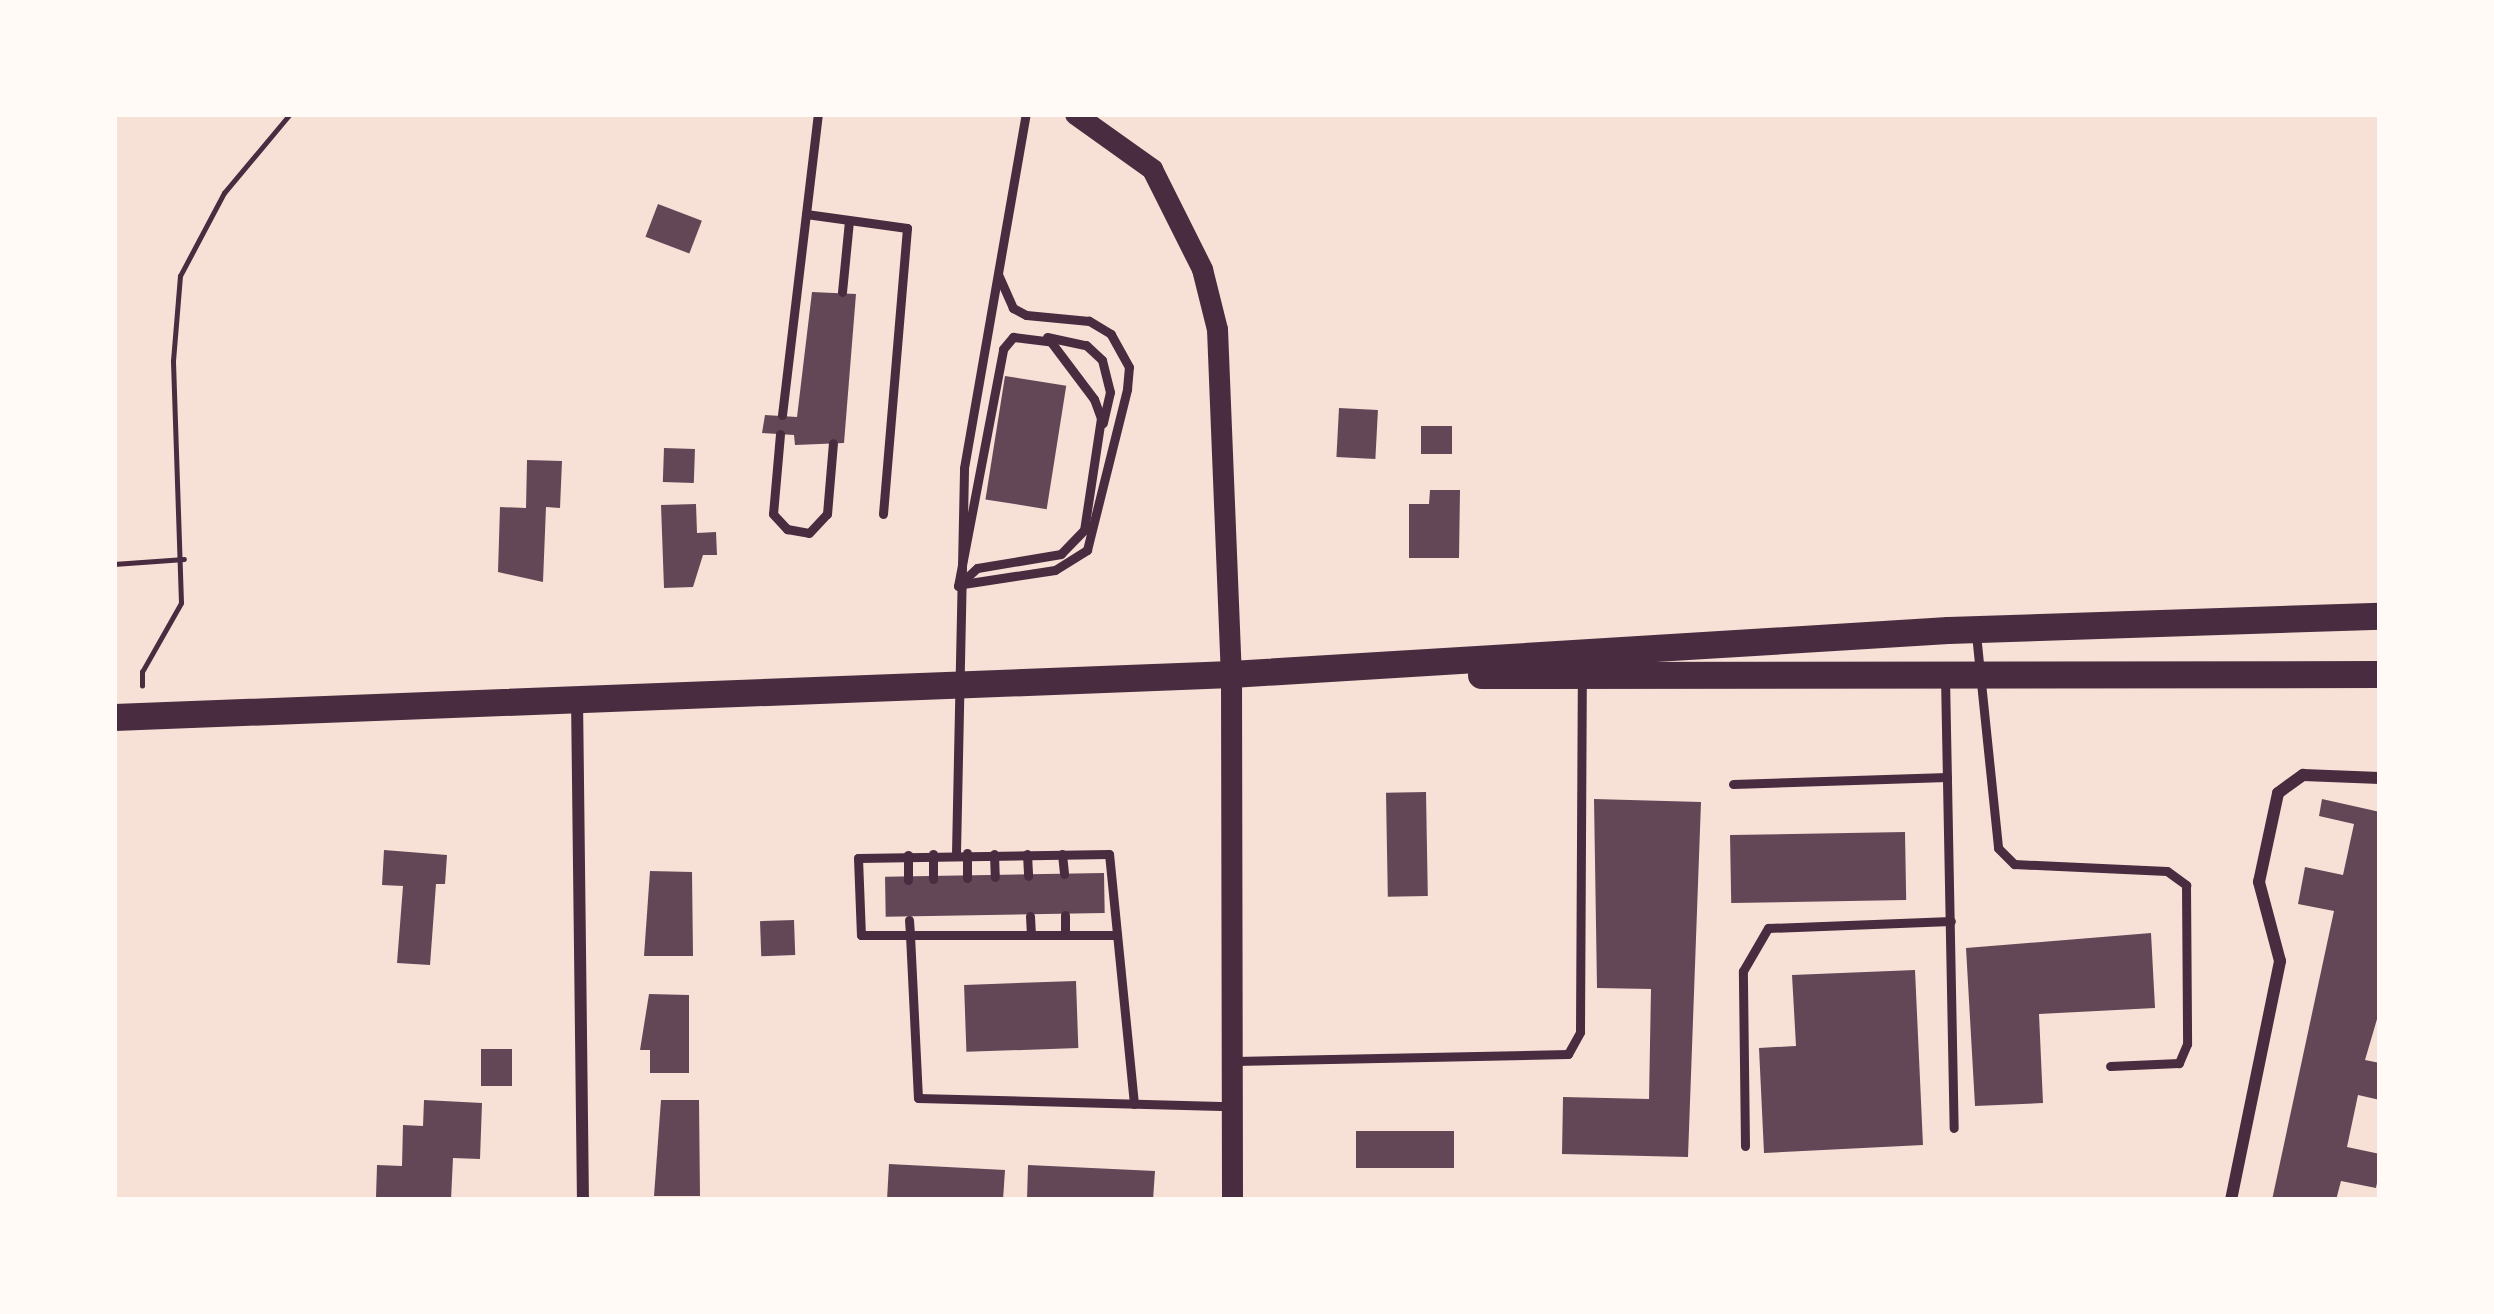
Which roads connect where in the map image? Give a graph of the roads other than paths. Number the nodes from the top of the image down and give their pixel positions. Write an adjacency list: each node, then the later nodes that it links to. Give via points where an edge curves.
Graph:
1 (818, 114): 4 (lane)
2 (1026, 114): 6 (lane)
3 (1075, 114): 17 (street, via 1152,169 1202,268 1217,329)
4 (806, 214): 5 (lane); 9 (lane)
5 (848, 220): 7 (lane); 13 (lane, via 908,228)
6 (997, 272): 14 (lane, via 964,468); 14 (lane, via 1013,308 1111,334 1129,368 1127,388 1088,550 1069,566)
7 (842, 292)
8 (1035, 336): 11 (lane, via 1051,342 1094,399); 11 (lane, via 1076,341 1102,360 1110,392); 14 (lane, via 1013,337 1003,349)
9 (782, 416)
10 (780, 434): 12 (lane, via 773,514 787,529 808,533 827,514)
11 (1096, 440): 14 (lane, via 1084,530 1074,545 977,568)
12 (833, 443)
13 (883, 514)
14 (958, 586): 22 (lane)
15 (2380, 616): 16 (main road)
16 (1976, 628): 17 (main road); 21 (lane)
17 (1231, 674): 19 (main road); 22 (main road); 54 (street)
18 (2380, 674): 21 (main road)
19 (1582, 675): 20 (main road); 54 (lane, via 1580,1032 1568,1054)
20 (1945, 676): 21 (main road); 25 (lane)
21 (1979, 676): 55 (lane, via 1997,848 2014,864 2167,872 2186,885 2187,1044 2179,1063)
22 (963, 682): 23 (main road); 28 (lane)
23 (577, 696): 24 (main road); 60 (street)
24 (128, 717)
25 (1947, 776): 27 (lane); 46 (lane)
26 (2380, 778): 62 (street, via 2302,775 2278,793 2259,882 2280,961)
27 (1733, 784)
28 (962, 853): 29 (lane); 30 (lane); 37 (lane)
29 (933, 854): 33 (lane); 38 (lane)
30 (994, 854): 31 (lane); 36 (lane)
31 (1028, 854): 32 (lane); 35 (lane)
32 (1062, 854): 34 (lane); 47 (lane, via 1109,854)
33 (908, 855): 39 (lane); 48 (lane, via 857,858 861,934)
34 (1064, 874)
35 (1028, 875)
36 (995, 877)
37 (967, 878)
38 (933, 879)
39 (908, 880)
40 (1065, 914): 53 (lane)
41 (1030, 916): 52 (lane)
42 (996, 917): 51 (lane)
43 (968, 918): 50 (lane)
44 (934, 919): 49 (lane)
45 (909, 920): 48 (lane)
46 (1951, 922): 58 (lane); 59 (lane, via 1768,928 1743,971)
47 (1117, 934): 53 (lane); 56 (lane)
48 (910, 935): 49 (lane); 56 (lane, via 919,1098)
49 (934, 935): 50 (lane)
50 (968, 935): 51 (lane)
51 (996, 935): 52 (lane)
52 (1031, 935): 53 (lane)
53 (1066, 935)
54 (1229, 1061): 57 (street)
55 (2110, 1066)
56 (1133, 1104): 57 (lane)
57 (1230, 1106): 61 (street)
58 (1954, 1127)
59 (1745, 1146)
60 (583, 1200)
61 (1232, 1200)
62 (2231, 1200)

